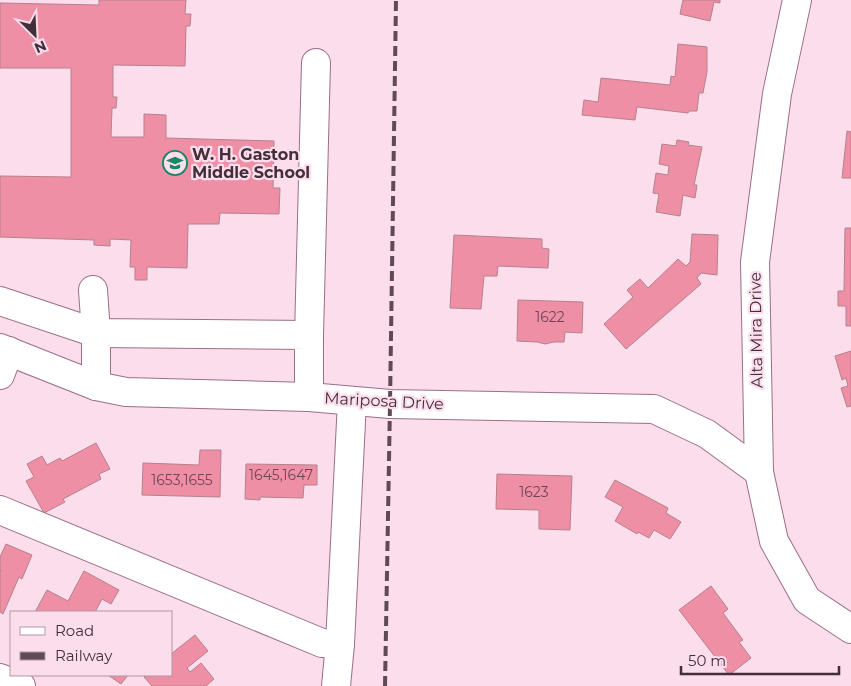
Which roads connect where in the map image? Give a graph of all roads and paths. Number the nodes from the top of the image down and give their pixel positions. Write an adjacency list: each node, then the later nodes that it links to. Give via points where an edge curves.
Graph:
1 (797, 0): 11 (street, Alta Mira Drive, via 777,94 755,262)
2 (316, 62): 6 (street)
3 (93, 290): 5 (street)
4 (0, 301): 5 (street)
5 (96, 333): 6 (street); 8 (street)
6 (309, 335): 9 (street)
7 (3, 358): 8 (street, Mariposa Drive)
8 (96, 386): 9 (street, Mariposa Drive, via 126,392)
9 (309, 397): 10 (street, Mariposa Drive)
10 (352, 401): 11 (street, Mariposa Drive, via 654,410 707,434); 14 (street)
11 (759, 472): 13 (street, Alta Mira Drive, via 774,541 807,600)
12 (0, 510): 14 (street, via 322,643)
13 (851, 629)
14 (340, 644): 17 (street)
15 (0, 678): 16 (street)
16 (21, 686)
17 (336, 686)

